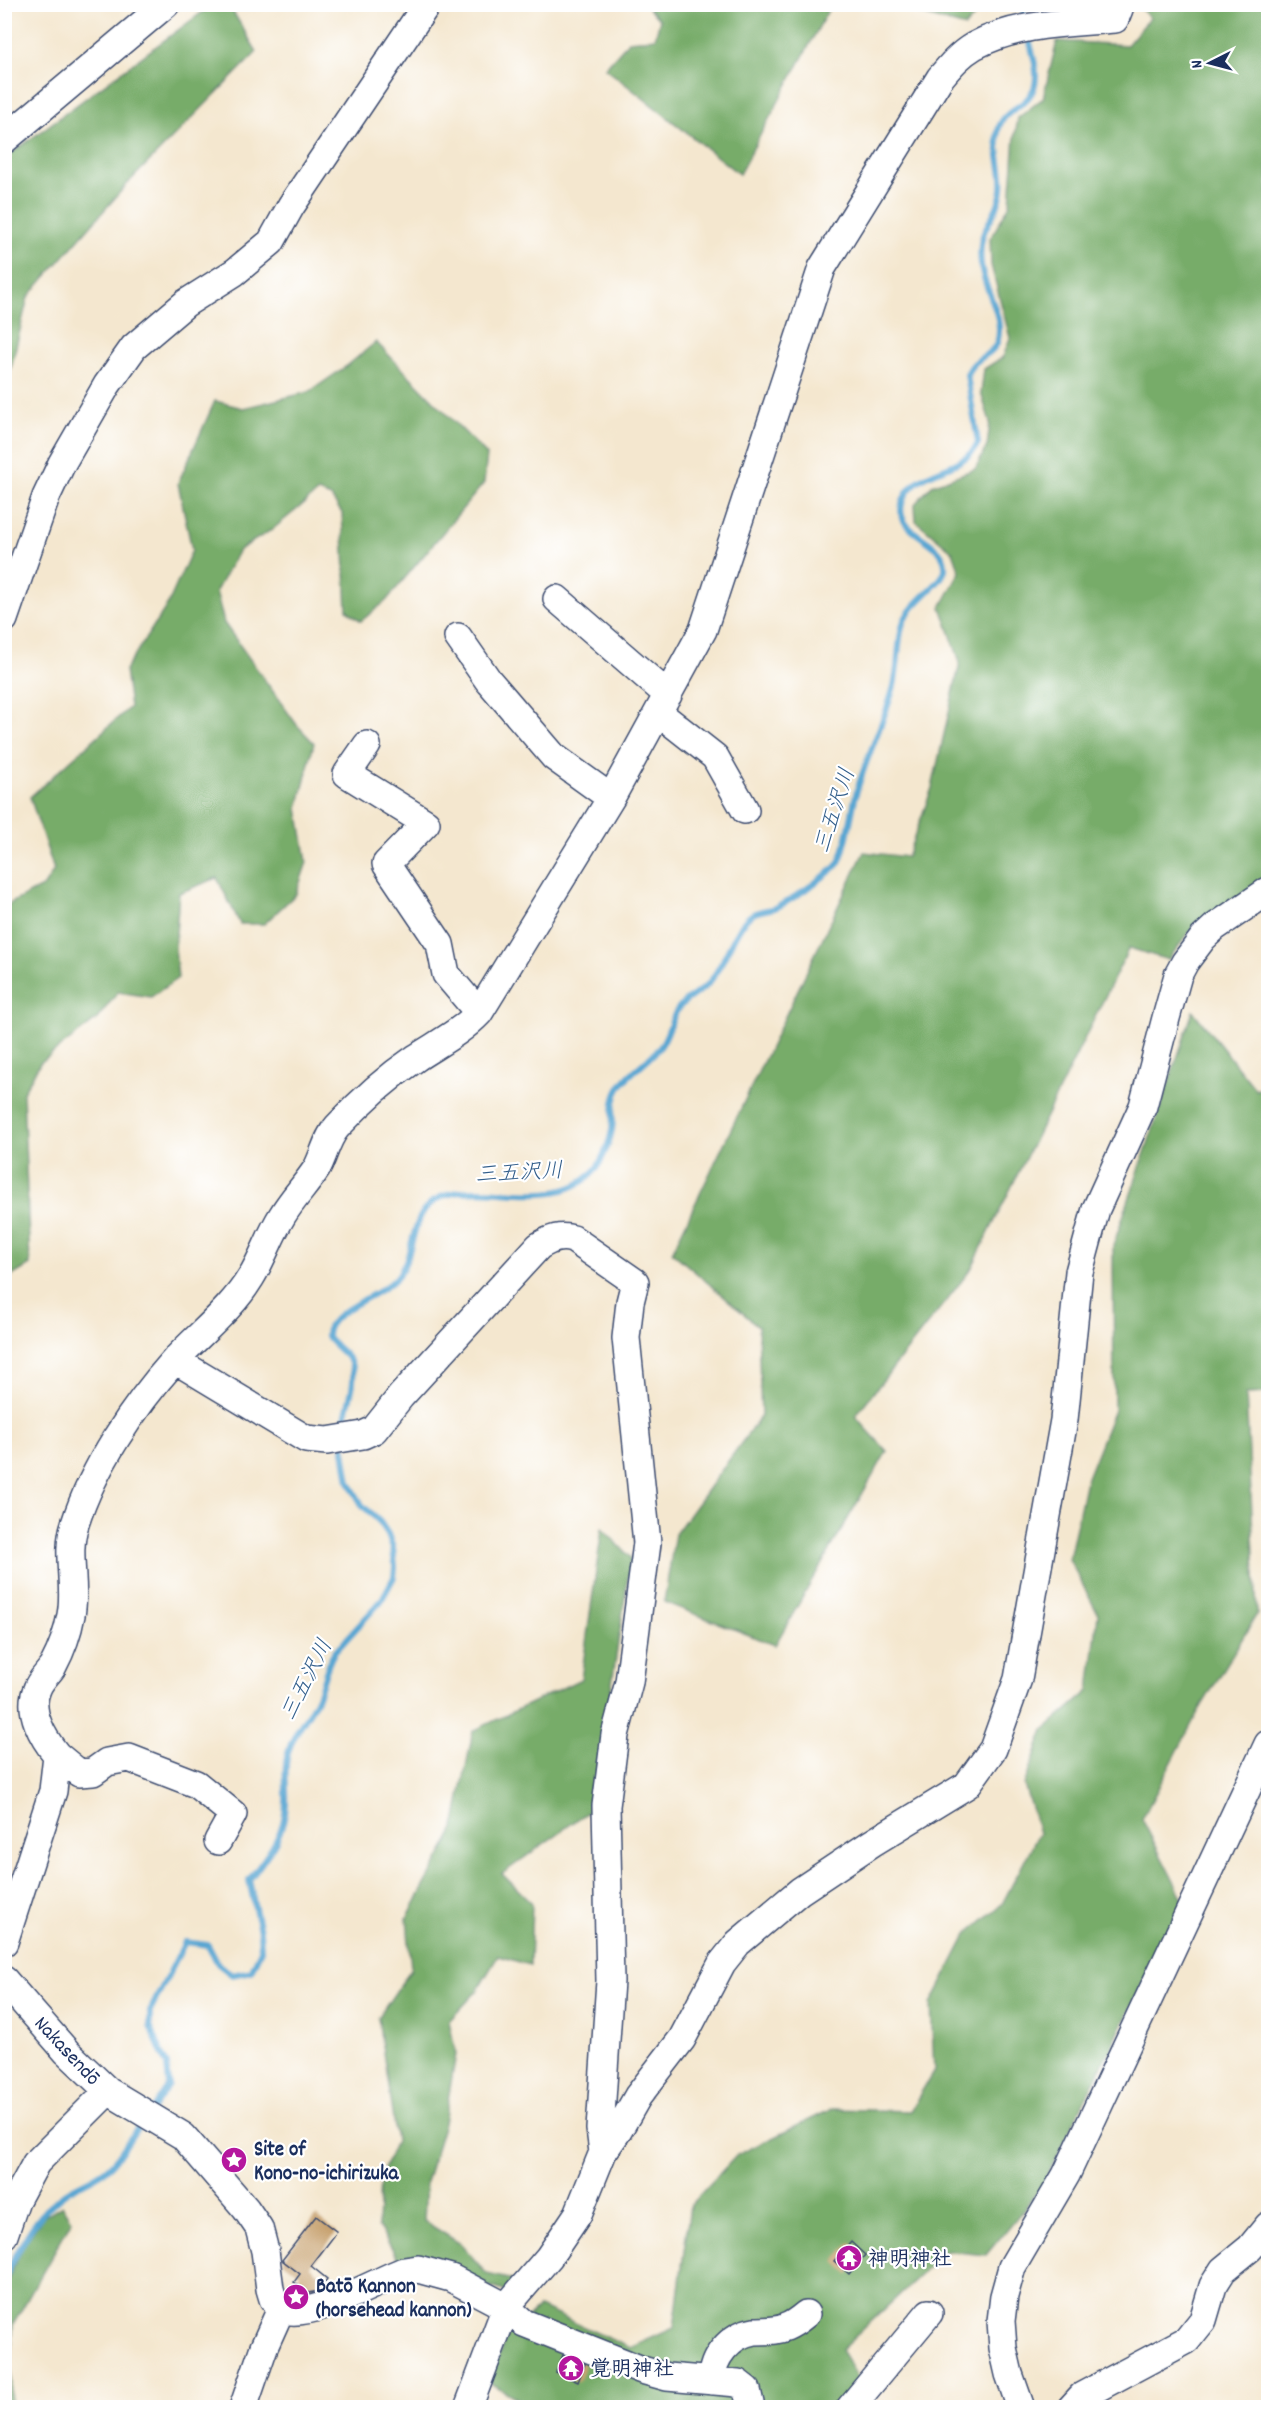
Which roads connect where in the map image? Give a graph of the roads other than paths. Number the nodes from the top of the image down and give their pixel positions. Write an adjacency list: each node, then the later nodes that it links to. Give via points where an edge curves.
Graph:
1 (166, 4): 4 (street)
2 (427, 4): 6 (street, via 270,242 235,272 186,303 134,347 107,385 46,497)
3 (1116, 4): 8 (street, via 1119,9 1115,19 1028,28 974,46 940,78 822,268 711,608)
4 (4, 140)
5 (557, 599): 8 (street)
6 (4, 619)
7 (458, 637): 10 (street, via 488,680 554,757)
8 (664, 704): 10 (street); 11 (street, via 715,757)
9 (368, 745): 13 (street, via 347,774 426,823 386,864 440,944 446,974)
10 (611, 798): 13 (street)
11 (745, 810)
12 (1269, 891): 21 (street, via 1215,927 1185,962 1178,975 1143,1106 1096,1209 1079,1272 1064,1420 1018,1679 993,1749 967,1785 800,1891 738,1943 708,1987 682,2039 638,2096)
13 (479, 1013): 14 (street, via 390,1078 334,1129 317,1167 282,1216 250,1279)
14 (175, 1360): 16 (street, via 149,1390 112,1445 74,1526 72,1614 52,1668 33,1699 45,1740); 21 (street, via 306,1438 343,1438 374,1430 539,1246 548,1241 562,1236 573,1239 635,1282 626,1338 647,1544 629,1682 615,1735 606,1806 610,1981 600,2130)
15 (1269, 1744): 33 (street, via 1066,2175 1012,2267 1001,2321 1003,2348)
16 (57, 1755): 17 (street, via 79,1773 93,1772 107,1762 129,1758 196,1784 233,1815); 18 (street, via 53,1791)
17 (218, 1841)
18 (4, 1942)
19 (4, 1980): 20 (street, Nakasendō, via 67,2052)
20 (108, 2091): 23 (street, via 36,2163 16,2200); 25 (street, Nakasendō, via 183,2136 246,2209 259,2228 270,2289)
21 (603, 2152): 24 (street, via 578,2214 549,2257)
22 (1269, 2226): 34 (street, via 1223,2270 1196,2332 1082,2396)
23 (4, 2235)
24 (506, 2307): 25 (street, via 451,2278 418,2269 386,2277 316,2308 295,2312); 28 (street, via 524,2323 617,2362 667,2377); 30 (street)
25 (281, 2309): 29 (street)
26 (929, 2313): 32 (street)
27 (806, 2314): 28 (street, via 786,2327 739,2336 718,2356 711,2371)
28 (712, 2381): 31 (street, via 738,2384 747,2390)
29 (243, 2408)
30 (468, 2408)
31 (751, 2408)
32 (850, 2408)
33 (1021, 2408)
34 (1071, 2408)

